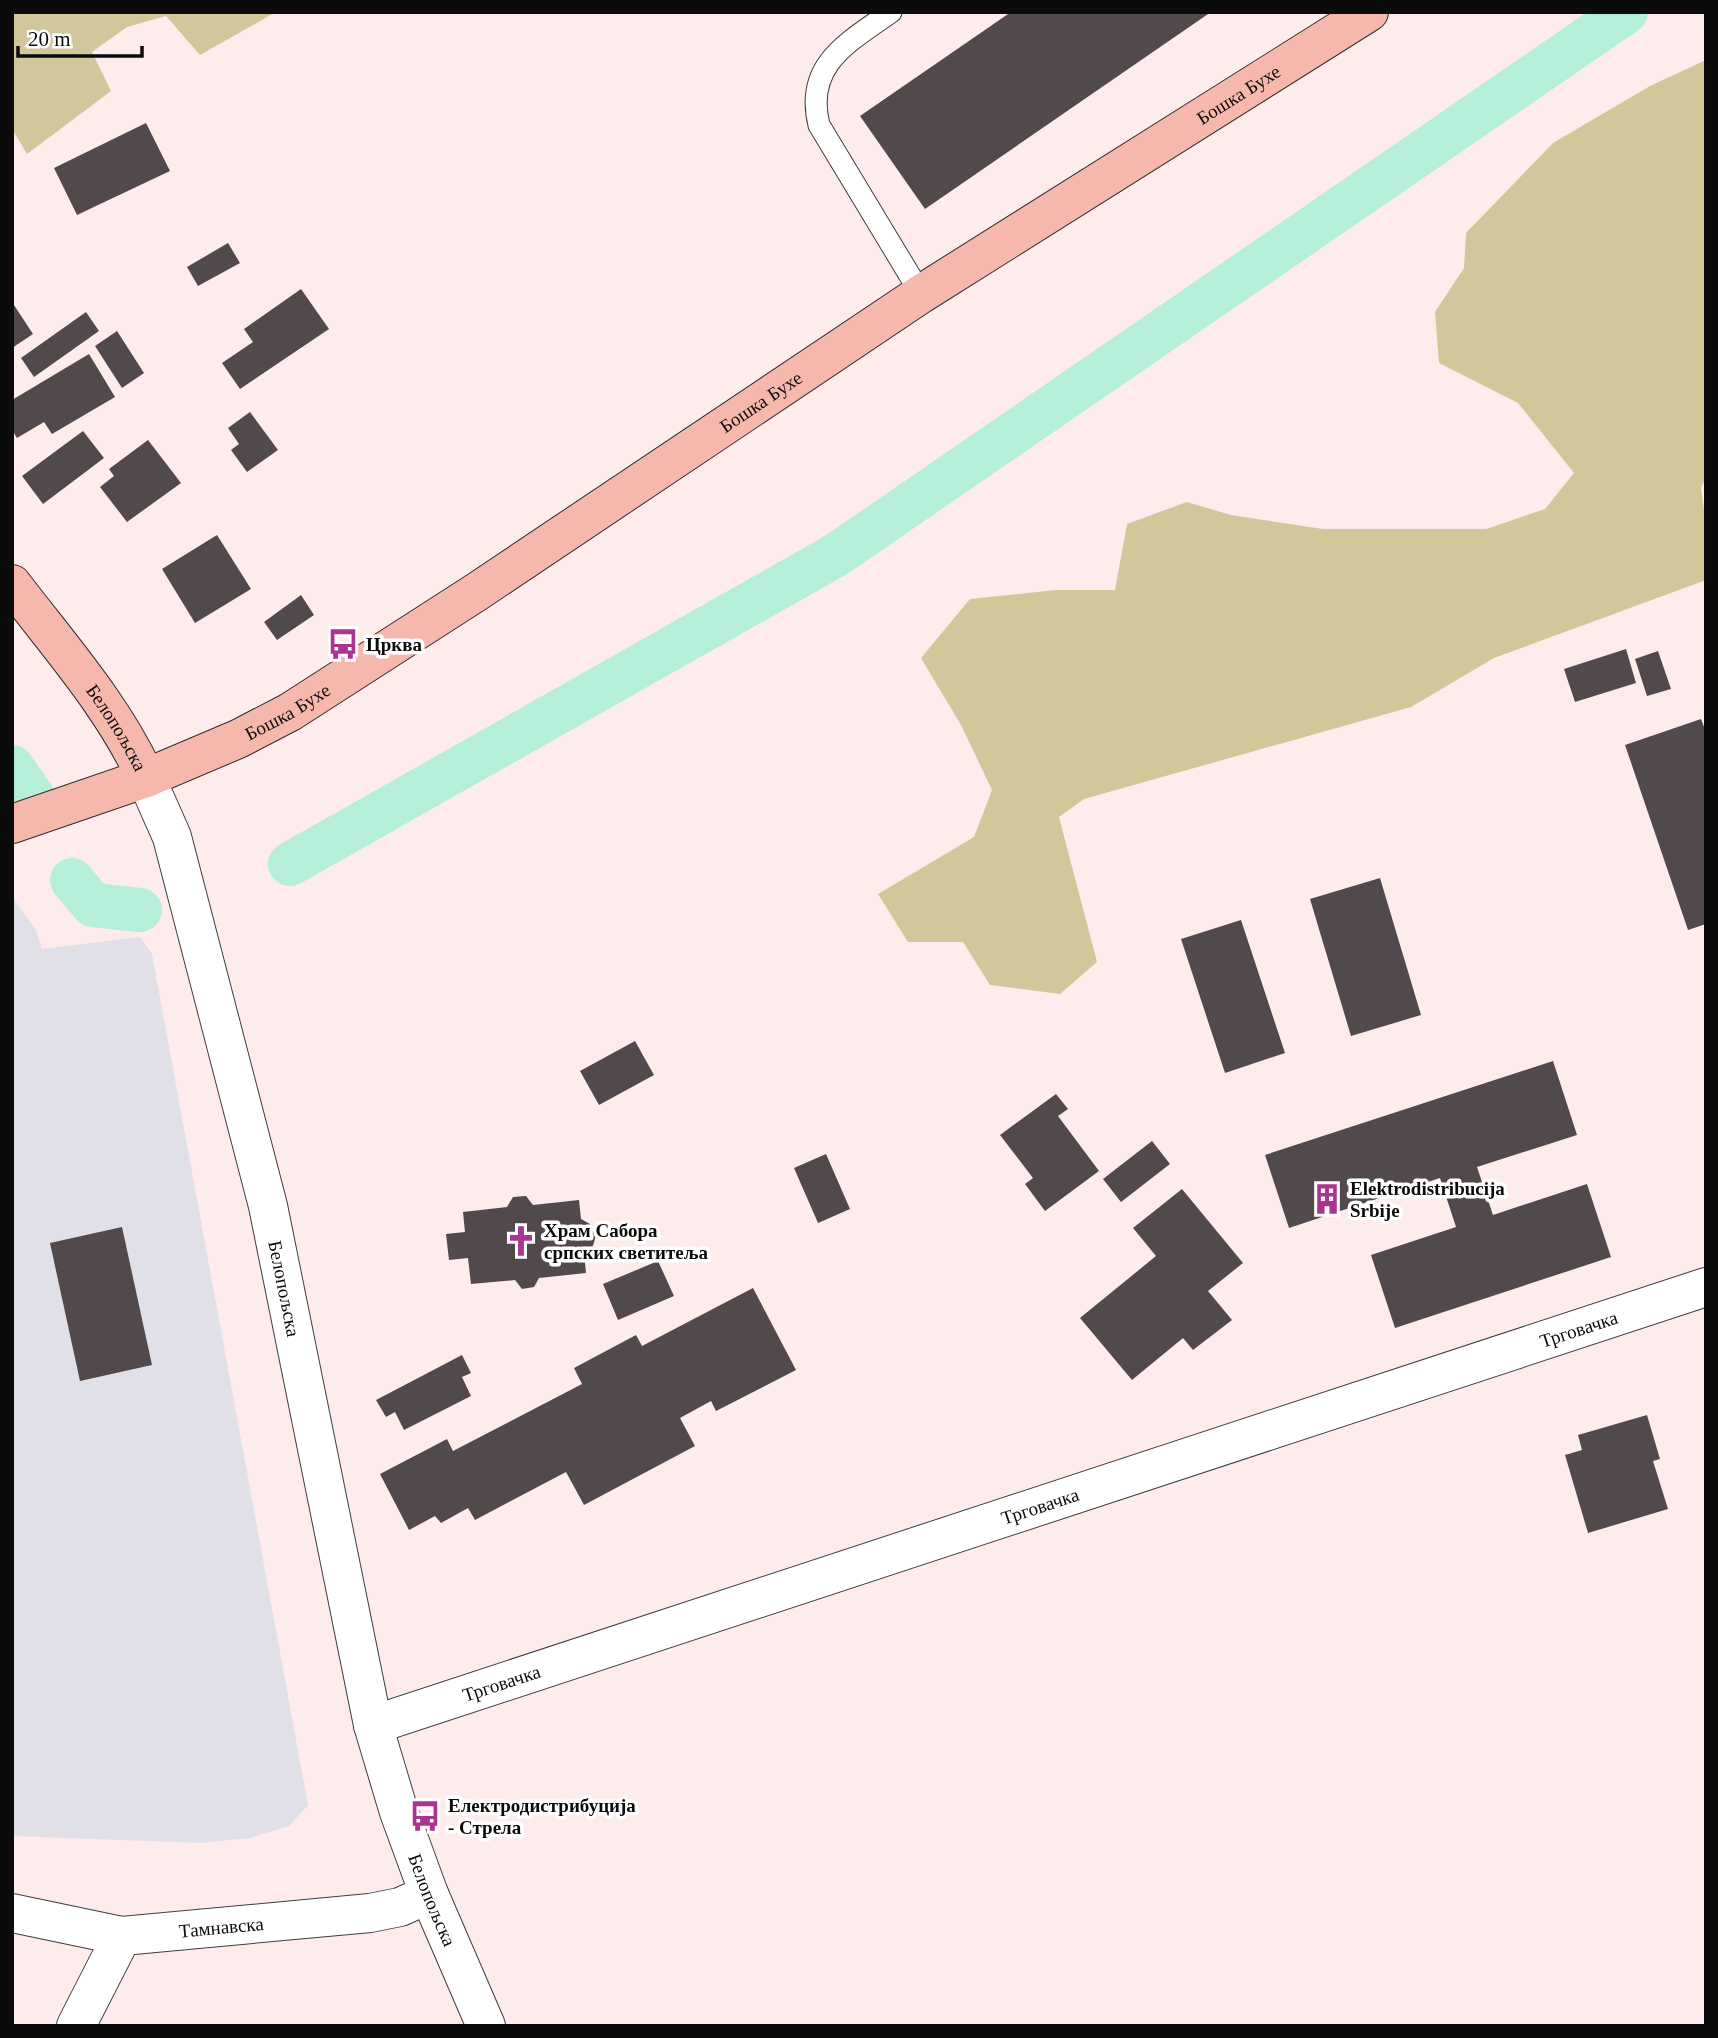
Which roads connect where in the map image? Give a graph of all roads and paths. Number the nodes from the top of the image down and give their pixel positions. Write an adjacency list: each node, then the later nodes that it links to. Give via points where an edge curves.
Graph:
1 (891, 12): 3 (lane, via 826,64 816,106 829,143)
2 (1369, 12): 3 (main road, Бошка Бухе)
3 (921, 294): 5 (main road, Бошка Бухе, via 290,712)
4 (12, 584): 5 (main road, Белопољска, via 113,717)
5 (146, 778): 6 (main road, Бошка Бухе); 8 (street, Белопољска, via 172,837 268,1206)
6 (12, 824)
7 (1706, 1287): 8 (street, Трговачка)
8 (373, 1725): 9 (street, Белопољска)
9 (429, 1894): 11 (street, Тамнавска, via 370,1913); 13 (street, Белопољска)
10 (12, 1913): 11 (street, Тамнавска)
11 (122, 1936): 12 (street)
12 (76, 2026)
13 (486, 2026)

